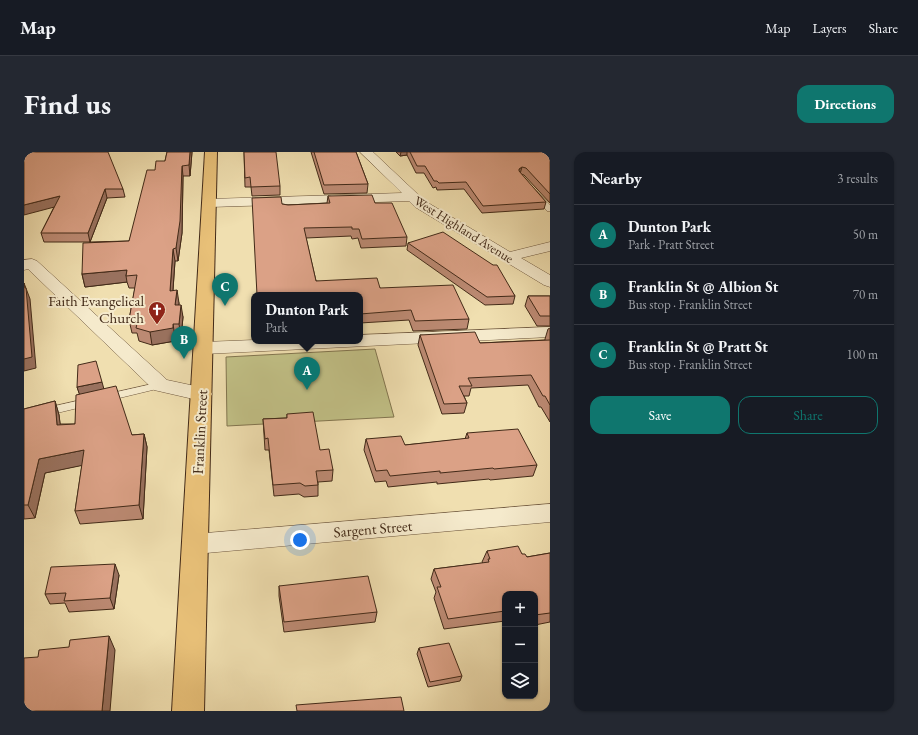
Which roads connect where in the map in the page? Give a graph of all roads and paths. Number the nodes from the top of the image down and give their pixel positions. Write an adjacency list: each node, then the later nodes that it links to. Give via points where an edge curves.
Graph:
1 (211, 152): 5 (main road, Franklin Street)
2 (366, 152): 4 (street, West Highland Avenue)
3 (530, 187): 6 (lane)
4 (412, 197): 5 (street); 8 (street, West Highland Avenue)
5 (210, 203): 14 (main road, Franklin Street)
6 (550, 209)
7 (550, 246): 8 (street)
8 (508, 257): 10 (street, West Highland Avenue)
9 (27, 261): 15 (street)
10 (550, 282)
11 (550, 332): 12 (street)
12 (363, 341)
13 (290, 344): 14 (street)
14 (204, 348): 16 (main road, Franklin Street)
15 (160, 385): 16 (street); 17 (lane)
16 (202, 394): 19 (main road, Franklin Street)
17 (24, 417)
18 (550, 513): 19 (street, Sargent Street)
19 (195, 544): 20 (main road, Franklin Street)
20 (188, 711)

